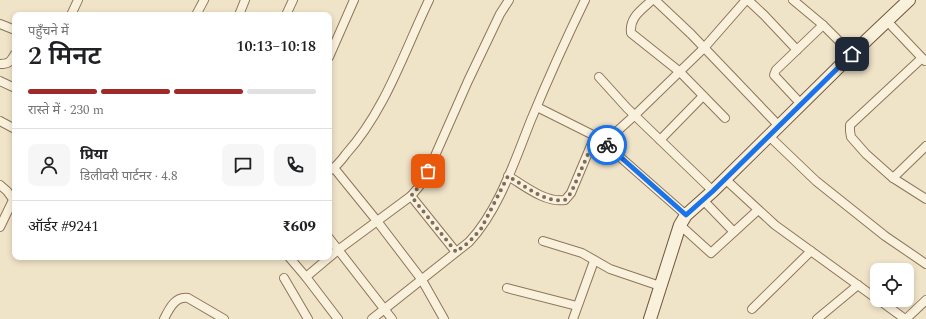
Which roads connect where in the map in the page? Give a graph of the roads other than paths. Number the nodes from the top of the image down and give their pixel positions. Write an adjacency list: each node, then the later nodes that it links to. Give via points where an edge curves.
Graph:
1 (78, 0): 14 (street)
2 (204, 0): 15 (street)
3 (245, 0): 16 (street)
4 (293, 0): 17 (street)
5 (354, 0): 23 (street)
6 (429, 0): 46 (street, via 384,100 358,141)
7 (509, 0): 53 (street, via 468,81 422,183)
8 (585, 0): 35 (street)
9 (652, 0): 29 (street, via 632,20 631,33)
10 (655, 0): 22 (street)
11 (747, 0): 22 (street); 24 (street)
12 (793, 0): 20 (street)
13 (909, 0): 18 (street)
14 (73, 12)
15 (198, 12)
16 (240, 12)
17 (287, 12)
18 (887, 21): 25 (street); 27 (street)
19 (0, 24): 21 (street)
20 (823, 25): 24 (street); 25 (street)
21 (12, 29)
22 (704, 48): 29 (street); 39 (street)
23 (332, 50)
24 (797, 50): 34 (street, via 774,75)
25 (852, 54): 34 (street)
26 (12, 58): 28 (street, via 6,64)
27 (924, 60): 48 (street, via 850,125 852,137 866,154)
28 (0, 64)
29 (680, 72): 33 (street); 36 (street)
30 (599, 77): 36 (street)
31 (0, 81): 32 (street)
32 (12, 87)
33 (704, 96): 37 (street); 43 (street)
34 (801, 104): 39 (street)
35 (537, 106): 41 (street); 47 (street)
36 (635, 115): 43 (street); 44 (street)
37 (725, 118)
38 (0, 121): 40 (street)
39 (779, 126): 42 (street)
40 (12, 127)
41 (596, 136): 44 (street); 47 (street, via 571,193 565,200 547,198)
42 (769, 136): 49 (street); 71 (street, via 816,181 885,236)
43 (660, 140): 51 (street)
44 (604, 143): 58 (street)
45 (926, 146): 48 (street)
46 (332, 170): 59 (street)
47 (508, 176): 66 (street, via 481,229)
48 (893, 178): 54 (street)
49 (725, 179): 51 (street); 57 (street)
50 (0, 185): 52 (street)
51 (713, 191): 55 (street)
52 (12, 196)
53 (411, 196): 59 (street); 66 (street)
54 (926, 199)
55 (703, 200): 58 (street); 61 (street)
56 (12, 205): 60 (street)
57 (758, 210): 61 (street); 65 (street, via 775,226)
58 (683, 220): 61 (street, via 711,253); 76 (street)
59 (377, 221): 64 (street); 74 (street)
60 (0, 227)
61 (734, 232)
62 (543, 241): 70 (street, via 582,253)
63 (332, 242): 64 (street)
64 (338, 250): 67 (street); 83 (street)
65 (811, 251): 75 (street); 82 (street)
66 (456, 252): 74 (street)
67 (332, 255)
68 (292, 260): 72 (street)
69 (326, 260): 72 (street)
70 (594, 260): 76 (street, via 610,269); 80 (street)
71 (926, 264)
72 (306, 277): 87 (street)
73 (284, 278): 86 (street)
74 (422, 280): 83 (street); 90 (street)
75 (858, 284): 78 (street); 93 (street)
76 (660, 286): 92 (street)
77 (507, 288): 80 (street)
78 (870, 293)
79 (926, 300): 94 (street)
80 (578, 306): 91 (street)
81 (889, 307): 94 (street)
82 (752, 309)
83 (385, 310): 88 (street); 89 (street)
84 (164, 319): 85 (street, via 172,305 182,297)
85 (224, 319)
86 (308, 319)
87 (338, 319)
88 (372, 319)
89 (392, 319)
90 (444, 319)
91 (573, 319)
92 (650, 319)
93 (817, 319)
94 (905, 319)

